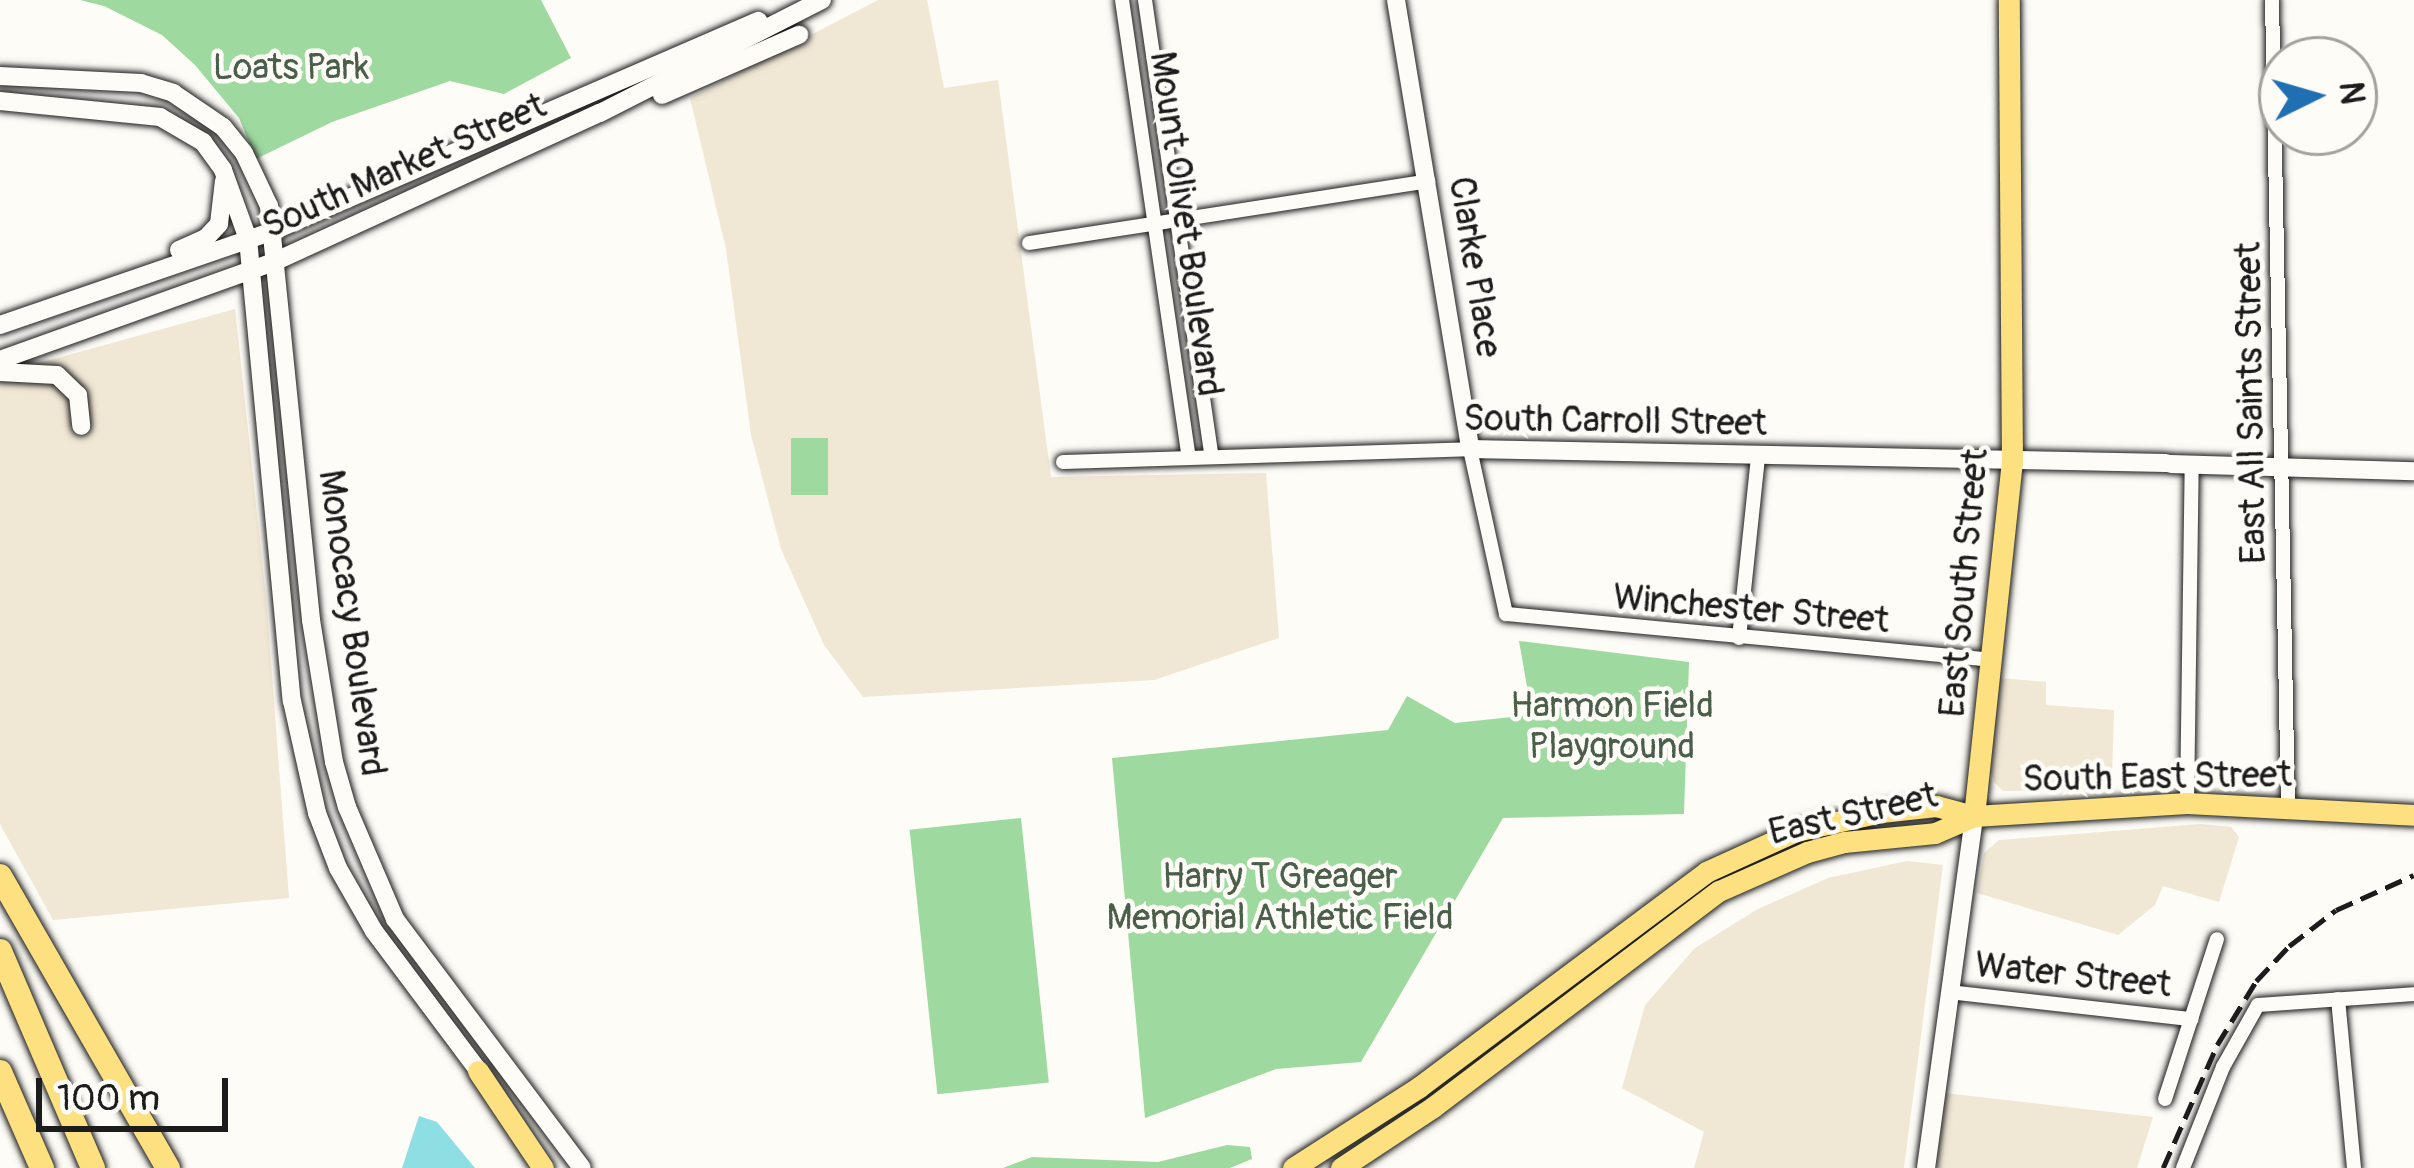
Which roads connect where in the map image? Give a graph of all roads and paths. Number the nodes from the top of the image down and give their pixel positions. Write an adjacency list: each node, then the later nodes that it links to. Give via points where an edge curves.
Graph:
1 (818, 0): 10 (main road, South Market Street); 15 (main road, South Market Street, via 691,47)
2 (1122, 0): 14 (street, Mount Olivet Boulevard)
3 (1145, 0): 13 (street, Mount Olivet Boulevard)
4 (1396, 0): 12 (main road, Clarke Place)
5 (2009, 0): 30 (main road, East South Street)
6 (2272, 0): 32 (street, East All Saints Street)
7 (799, 35): 10 (main road)
8 (0, 76): 15 (main road, Monocacy Boulevard, via 141,83 199,107 244,153)
9 (0, 101): 11 (main road, via 160,117 203,142)
10 (600, 113): 18 (main road, South Market Street)
11 (224, 170): 16 (main road, Monocacy Boulevard); 20 (main road, via 219,224)
12 (1428, 181): 13 (street); 25 (main road, Clarke Place)
13 (1175, 219): 14 (street); 26 (street, Mount Olivet Boulevard)
14 (1156, 221): 17 (street); 27 (street, Mount Olivet Boulevard)
15 (273, 231): 16 (main road, South Market Street); 18 (main road, Monocacy Boulevard)
16 (248, 239): 19 (main road, Monocacy Boulevard); 20 (main road, South Market Street)
17 (1029, 243)
18 (276, 261): 19 (main road, South Market Street); 36 (main road, Monocacy Boulevard)
19 (252, 270): 22 (main road, South Market Street); 34 (main road, Monocacy Boulevard)
20 (142, 272): 21 (main road, South Market Street)
21 (0, 325)
22 (0, 360)
23 (0, 372): 24 (main road, via 57,374 78,395)
24 (81, 426)
25 (1470, 449): 26 (street, South Carroll Street); 28 (main road, South Carroll Street); 35 (street, Clarke Place)
26 (1211, 455): 27 (street, South Carroll Street)
27 (1189, 457): 29 (street, South Carroll Street)
28 (1758, 457): 30 (main road, South Carroll Street); 37 (street)
29 (1063, 463)
30 (2012, 463): 31 (main road, South Carroll Street); 38 (main road, East South Street)
31 (2192, 464): 32 (main road, South Carroll Street); 39 (street)
32 (2283, 467): 33 (main road, South Carroll Street); 40 (street, East All Saints Street)
33 (2414, 471)
34 (279, 565): 36 (main road, via 295,579); 50 (main road, Monocacy Boulevard, via 292,701 324,832 374,931)
35 (1506, 614): 37 (street, Winchester Street)
36 (311, 620): 58 (main road, Monocacy Boulevard, via 334,762 365,859 432,972)
37 (1739, 638): 38 (street, Winchester Street)
38 (1992, 660): 42 (main road, East South Street)
39 (2187, 803): 40 (main road, South East Street); 42 (main road, South East Street)
40 (2288, 806): 41 (main road, South East Street)
41 (2414, 815)
42 (1974, 816): 46 (main road, East South Street); 59 (main road, East Street, via 1936,806 1881,812 1796,831 1706,872 1419,1087); 60 (main road, East Street, via 1935,833 1807,852 1719,891)
43 (0, 876): 55 (highway)
44 (2218, 938): 49 (street)
45 (0, 951): 54 (highway)
46 (1949, 992): 49 (street, Water Street); 61 (main road, East South Street)
47 (2414, 994): 48 (street)
48 (2338, 998): 62 (street, via 2258,1005); 63 (street)
49 (2191, 1018): 52 (street)
50 (478, 1071): 56 (main road); 57 (main road, Monocacy Boulevard)
51 (0, 1072): 53 (highway)
52 (2165, 1099)
53 (42, 1168)
54 (93, 1168)
55 (163, 1168)
56 (543, 1168)
57 (554, 1168)
58 (583, 1168)
59 (1293, 1168)
60 (1341, 1168)
61 (1926, 1168)
62 (2183, 1168)
63 (2354, 1168)

